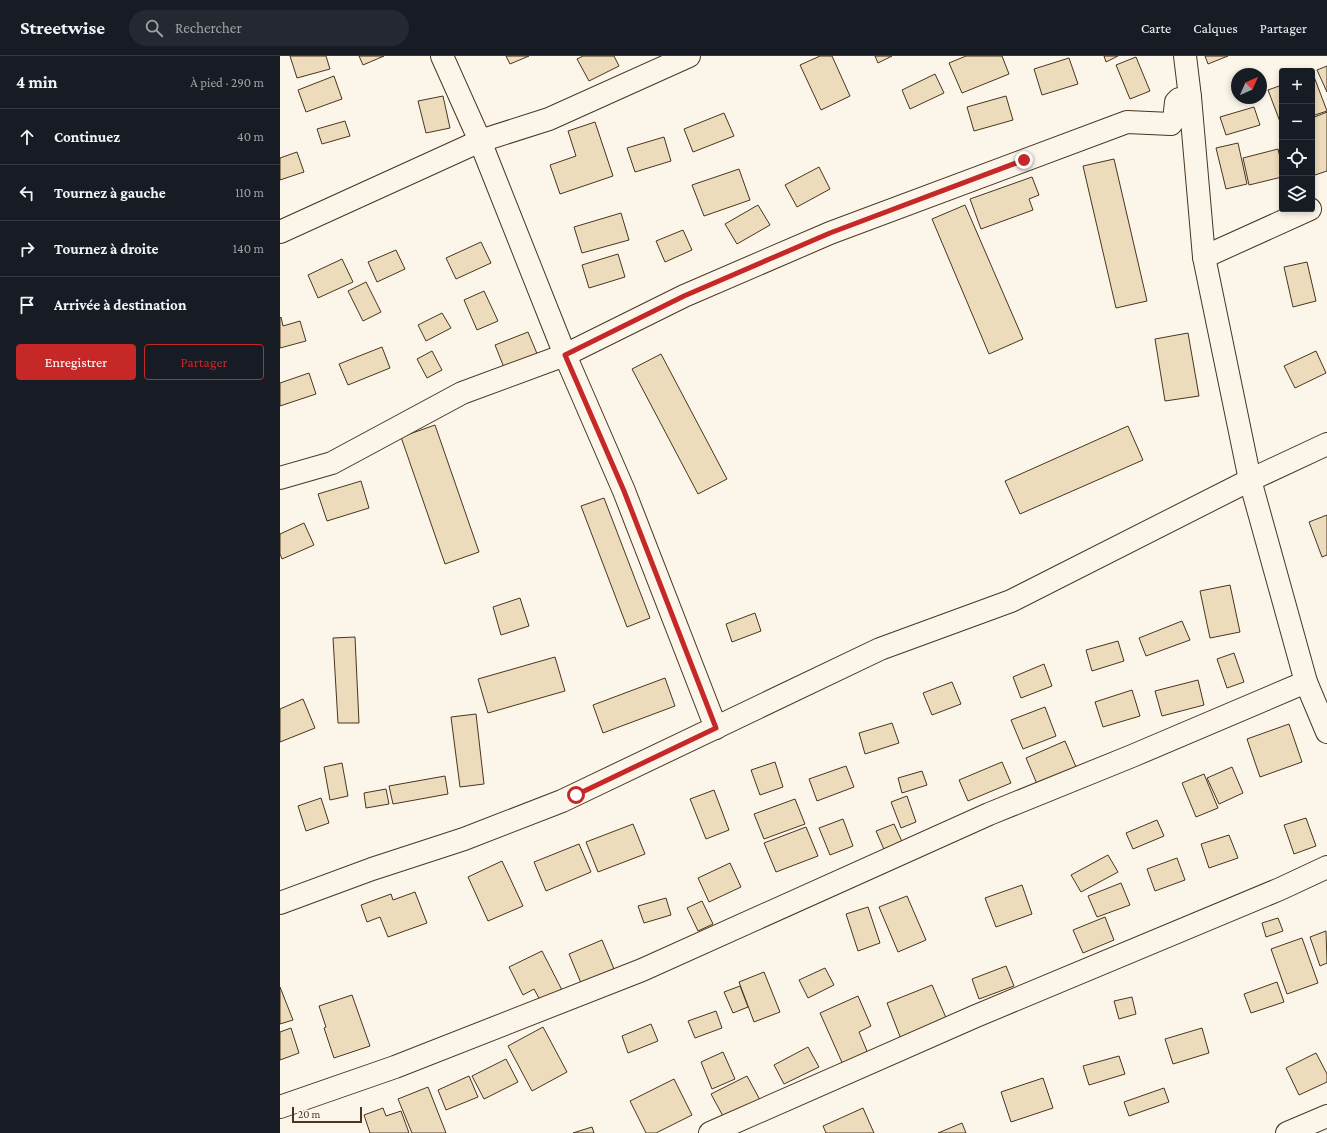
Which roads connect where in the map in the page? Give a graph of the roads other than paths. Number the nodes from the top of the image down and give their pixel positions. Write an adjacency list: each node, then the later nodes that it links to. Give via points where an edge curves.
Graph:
1 (442, 56): 5 (street)
2 (689, 56): 5 (street, via 549,119)
3 (1185, 56): 4 (street)
4 (1190, 97): 10 (street); 11 (street, via 1176,102 1174,120 1171,124 1127,122 830,233 684,296)
5 (480, 141): 9 (street); 11 (street)
6 (1327, 201): 7 (street)
7 (1315, 206)
8 (1302, 212): 10 (street)
9 (280, 232)
10 (1204, 257): 14 (street)
11 (565, 355): 13 (street, via 462,393 332,463); 16 (street, via 624,491)
12 (1327, 444): 14 (street)
13 (280, 478)
14 (1250, 480): 15 (street); 16 (street, via 1011,601 880,649)
15 (1306, 682): 17 (street); 20 (street, via 989,814 642,970 395,1067)
16 (716, 728): 19 (street, via 562,801 464,839)
17 (1327, 732)
18 (1327, 867): 22 (street, via 976,1016)
19 (280, 903)
20 (280, 1107)
21 (1327, 1116): 23 (street)
22 (710, 1133)
23 (1287, 1133)

